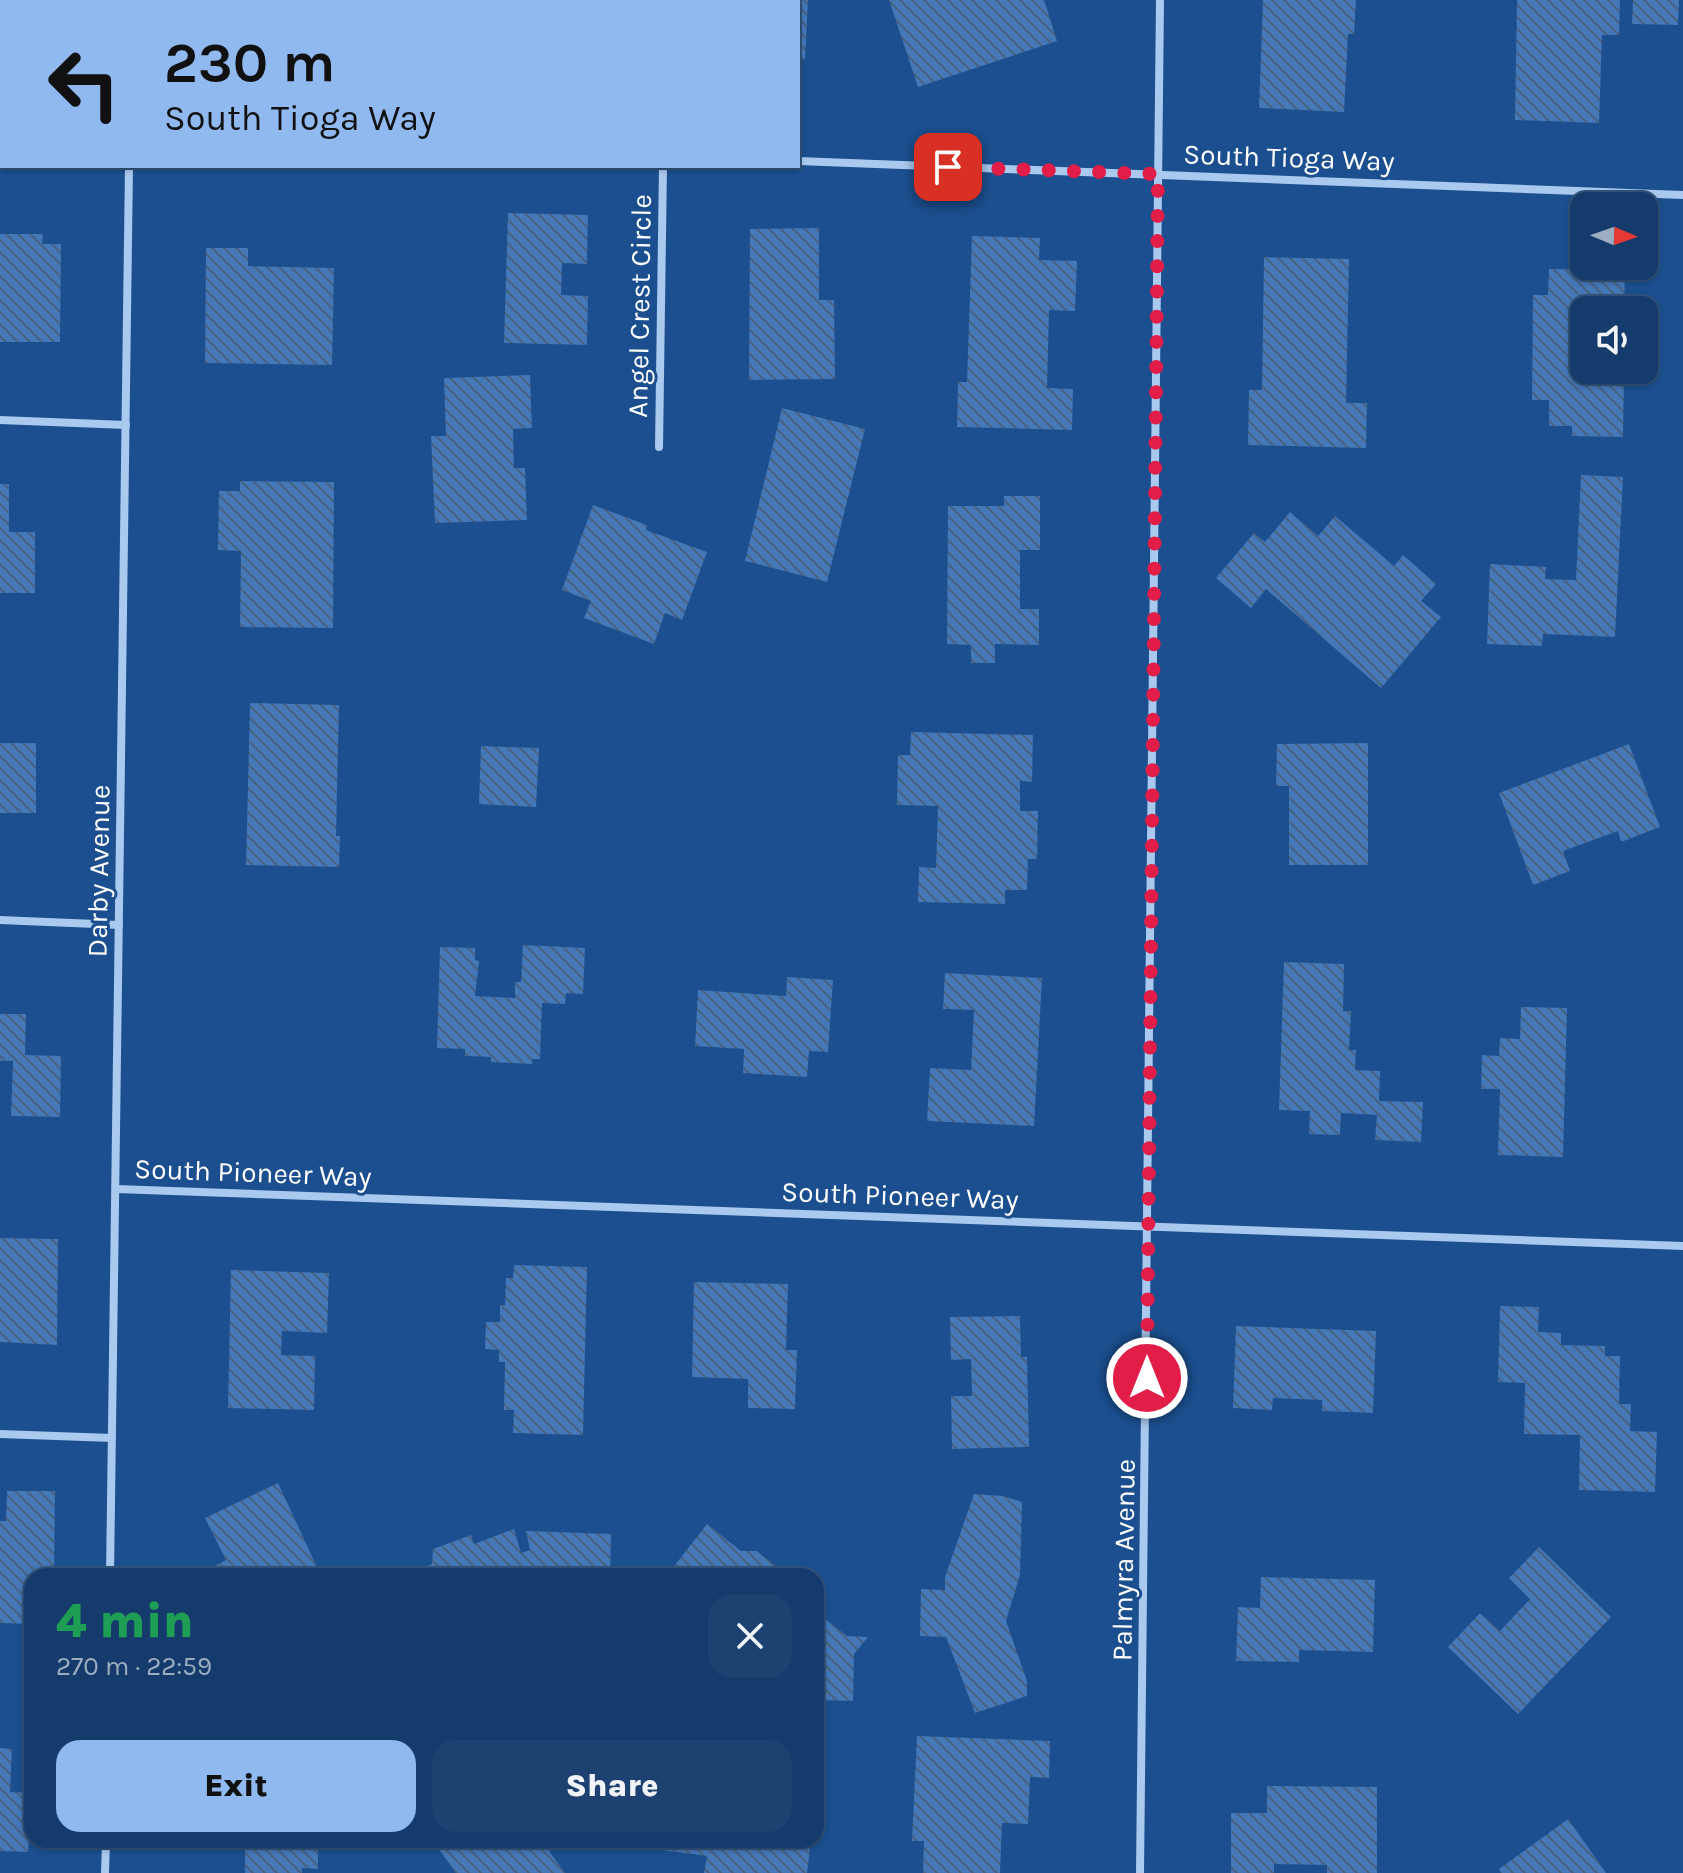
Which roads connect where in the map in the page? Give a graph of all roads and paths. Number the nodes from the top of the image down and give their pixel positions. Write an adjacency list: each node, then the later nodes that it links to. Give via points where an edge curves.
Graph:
1 (1160, 0): 5 (street, Palmyra Avenue)
2 (800, 161): 5 (street, South Tioga Way)
3 (129, 168): 8 (street, Darby Avenue)
4 (663, 168): 9 (street, Angel Crest Circle)
5 (1158, 174): 6 (street, South Tioga Way); 13 (street, Palmyra Avenue)
6 (1683, 195)
7 (0, 420): 8 (street)
8 (126, 425): 11 (street, Darby Avenue)
9 (659, 447)
10 (0, 920): 11 (street)
11 (119, 925): 12 (street, Darby Avenue)
12 (116, 1189): 13 (street, South Pioneer Way); 16 (street, Darby Avenue)
13 (1148, 1227): 14 (street, South Pioneer Way); 20 (street, Palmyra Avenue)
14 (1683, 1246)
15 (0, 1434): 16 (street)
16 (112, 1438): 17 (street, Darby Avenue)
17 (110, 1568)
18 (106, 1848): 19 (street)
19 (105, 1873)
20 (1140, 1873)

